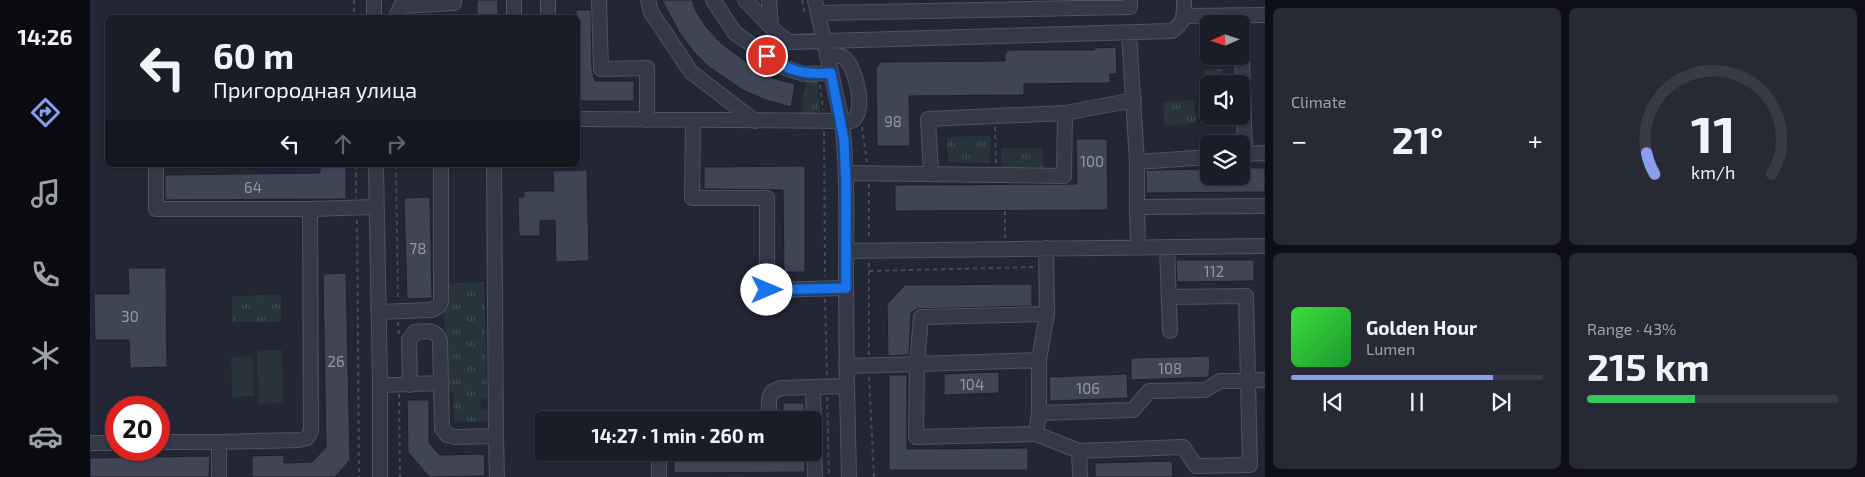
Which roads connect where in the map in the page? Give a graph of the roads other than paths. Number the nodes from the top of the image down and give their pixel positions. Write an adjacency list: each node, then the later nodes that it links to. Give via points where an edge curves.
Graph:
1 (374, 0): 14 (street)
2 (454, 0): 12 (street, via 454,3)
3 (514, 0): 15 (street)
4 (548, 0): 16 (street)
5 (599, 0): 30 (street, via 601,69 646,68)
6 (648, 0): 32 (street, via 651,12 691,72)
7 (713, 0): 26 (street, via 735,34 783,67 804,74)
8 (745, 0): 21 (street)
9 (768, 0): 21 (street)
10 (1130, 0): 13 (street, via 1130,7)
11 (1184, 0): 18 (street)
12 (399, 8)
13 (813, 10): 23 (street)
14 (374, 15)
15 (514, 15)
16 (548, 15)
17 (1265, 15): 20 (street)
18 (1184, 16): 19 (street); 22 (street, via 1172,31)
19 (1200, 17)
20 (1250, 19)
21 (772, 27): 23 (street, via 789,42)
22 (1129, 33): 23 (street); 27 (street)
23 (824, 40): 24 (street)
24 (827, 56): 26 (street); 33 (street, via 844,58 856,80 860,110 857,119)
25 (1242, 65): 34 (street)
26 (824, 74): 33 (street)
27 (1134, 100): 28 (street); 38 (street)
28 (1065, 113): 44 (street, via 928,119); 44 (street, via 1064,176)
29 (580, 119): 30 (street)
30 (647, 120): 31 (street)
31 (692, 120): 32 (street); 54 (street, via 692,198 767,198 767,290)
32 (755, 121): 33 (street)
33 (842, 122): 43 (street)
34 (1243, 135)
35 (1265, 153): 36 (street)
36 (1250, 154)
37 (1200, 157): 38 (street)
38 (1137, 162): 46 (street)
39 (156, 167): 48 (street, via 156,209)
40 (376, 167): 47 (street)
41 (441, 167): 56 (street, via 439,306 431,310)
42 (494, 167): 72 (street)
43 (846, 173): 44 (street); 53 (street)
44 (931, 173)
45 (1265, 206): 46 (street)
46 (1137, 207): 50 (street)
47 (376, 208): 48 (street); 56 (street)
48 (310, 209): 74 (street, via 311,431 307,438 299,440)
49 (1265, 246): 51 (street)
50 (1138, 247): 51 (street); 52 (street)
51 (1167, 247): 55 (street)
52 (1046, 248): 53 (street); 57 (street)
53 (846, 251): 54 (street)
54 (846, 288): 61 (street)
55 (1169, 297): 58 (street); 62 (street, via 1246,296)
56 (378, 312): 65 (street)
57 (1047, 314): 59 (street); 60 (street, via 921,316)
58 (1170, 331)
59 (1039, 360): 60 (street); 70 (street)
60 (917, 364): 61 (street); 71 (street, via 916,437)
61 (846, 366): 67 (street)
62 (1248, 380): 63 (street); 70 (street, via 1220,381 1205,390 1149,390 1133,410); 77 (street, via 1250,465 1196,466 1183,447)
63 (1265, 380)
64 (442, 383): 66 (street); 66 (street, via 439,337 433,332 420,332 411,335 409,340); 72 (street, via 442,428 448,435)
65 (380, 385): 66 (street); 80 (street)
66 (410, 385)
67 (846, 386): 68 (street); 84 (street)
68 (820, 387): 69 (street, via 780,388 772,392); 83 (street)
69 (770, 411)
70 (1039, 413): 71 (street)
71 (1036, 434): 77 (street)
72 (496, 436): 81 (street)
73 (170, 442): 74 (street)
74 (219, 442): 79 (street)
75 (90, 443): 76 (street)
76 (105, 443)
77 (1079, 451): 85 (street)
78 (659, 461): 82 (street)
79 (219, 477)
80 (380, 477)
81 (497, 477)
82 (659, 477)
83 (815, 477)
84 (849, 477)
85 (1080, 477)

